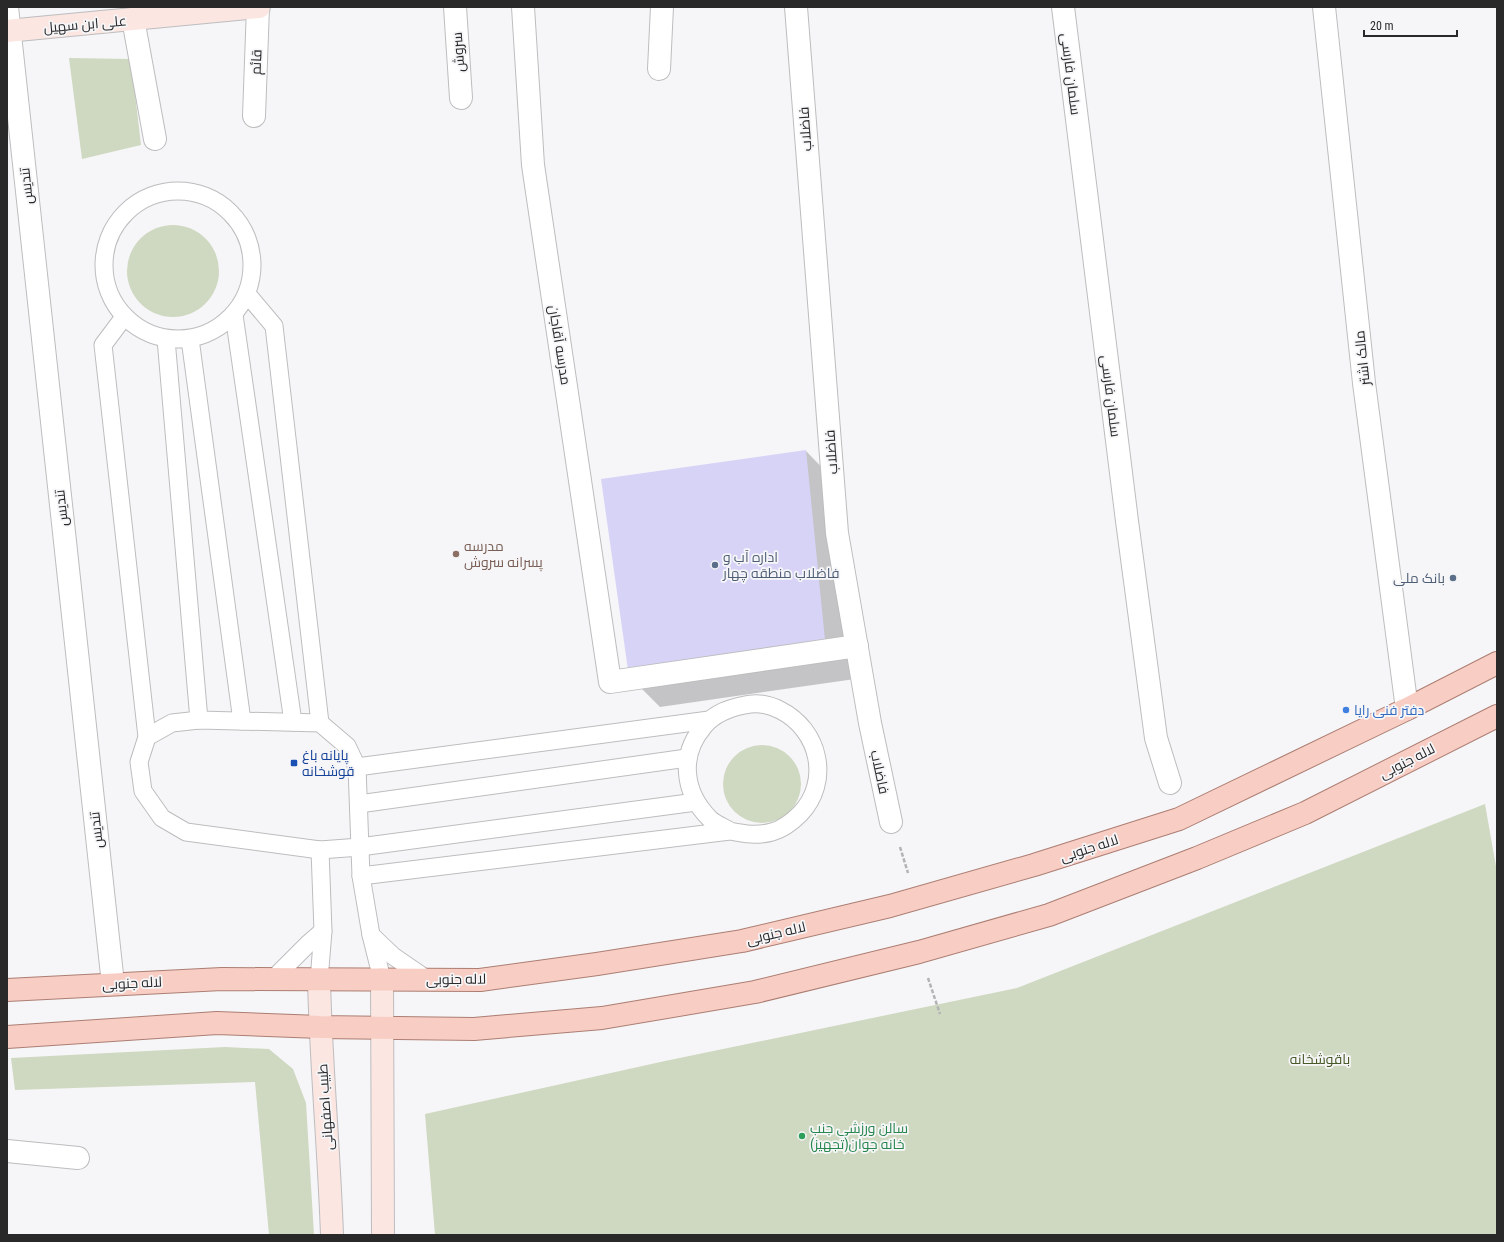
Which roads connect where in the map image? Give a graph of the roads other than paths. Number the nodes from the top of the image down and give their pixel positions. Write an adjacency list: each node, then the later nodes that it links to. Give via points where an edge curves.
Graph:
1 (7, 7): 10 (street, تندیس)
2 (258, 7): 9 (street, علی ابن سهیل); 13 (street, قائم)
3 (455, 7): 12 (street, سروش)
4 (523, 7): 20 (street, مدرسه آقاجان, via 533,165 610,682)
5 (662, 7): 11 (street)
6 (796, 7): 20 (street, فاضلاب, via 837,533)
7 (1063, 7): 32 (street, سلمان فارسی, via 1156,738)
8 (1324, 7): 22 (street, مالک اشتر, via 1364,384)
9 (133, 19): 10 (street, علی ابن سهیل); 14 (street)
10 (8, 31): 46 (street, تندیس)
11 (659, 69)
12 (461, 98)
13 (254, 116)
14 (155, 139)
15 (247, 294): 16 (lane); 17 (lane, via 253,270 250,245 239,222 221,204 198,194 173,190 150,196 129,208 114,227 105,249 104,273 110,297); 28 (lane, via 274,326)
16 (234, 315): 19 (lane, via 214,331); 27 (lane)
17 (124, 317): 18 (lane, via 143,331); 29 (lane, via 103,345)
18 (166, 339): 19 (lane); 24 (lane)
19 (190, 339): 26 (lane)
20 (857, 646): 35 (street, فاضلاب)
21 (1497, 663): 22 (main road, لاله جنوبی)
22 (1407, 709): 45 (main road, لاله جنوبی, via 1179,818 1034,865 890,906 734,943 480,980)
23 (1497, 716): 49 (main road, لاله جنوبی, via 1304,812 1197,858 1049,914 919,952 755,992 602,1018 474,1029)
24 (199, 720): 26 (lane); 29 (lane, via 172,723)
25 (709, 720): 30 (lane, via 695,737); 31 (lane); 36 (lane, via 729,708 751,704 772,706 790,715 805,730 815,748 819,769 815,790 806,808 792,822 773,832 752,835)
26 (242, 721): 27 (lane)
27 (293, 722): 28 (lane)
28 (320, 723): 31 (lane, via 347,746)
29 (147, 737): 38 (lane, via 140,762 143,791 162,818 186,832)
30 (687, 758): 33 (lane, via 688,781); 34 (lane)
31 (357, 767): 34 (lane)
32 (1170, 783)
33 (696, 802): 36 (lane, via 710,820); 37 (lane)
34 (359, 804): 37 (lane)
35 (891, 822)
36 (730, 831): 39 (lane)
37 (360, 847): 38 (lane); 39 (lane)
38 (320, 850): 40 (lane)
39 (361, 876): 41 (lane)
40 (323, 931): 43 (lane); 44 (lane)
41 (371, 935): 42 (lane); 45 (lane, via 393,956)
42 (382, 979): 44 (main road, لاله جنوبی); 45 (main road, لاله جنوبی); 49 (street)
43 (273, 980): 44 (main road, لاله جنوبی); 46 (main road, لاله جنوبی, via 222,979)
44 (319, 980): 48 (street, طبیب اصفهانی)
45 (428, 980)
46 (113, 984): 47 (main road, لاله جنوبی)
47 (7, 990)
48 (320, 1027): 49 (main road, لاله جنوبی); 50 (main road, لاله جنوبی, via 217,1023); 53 (street, طبیب اصفهانی)
49 (381, 1027): 54 (street)
50 (7, 1037)
51 (7, 1151): 52 (street)
52 (78, 1158)
53 (332, 1235)
54 (382, 1235)

